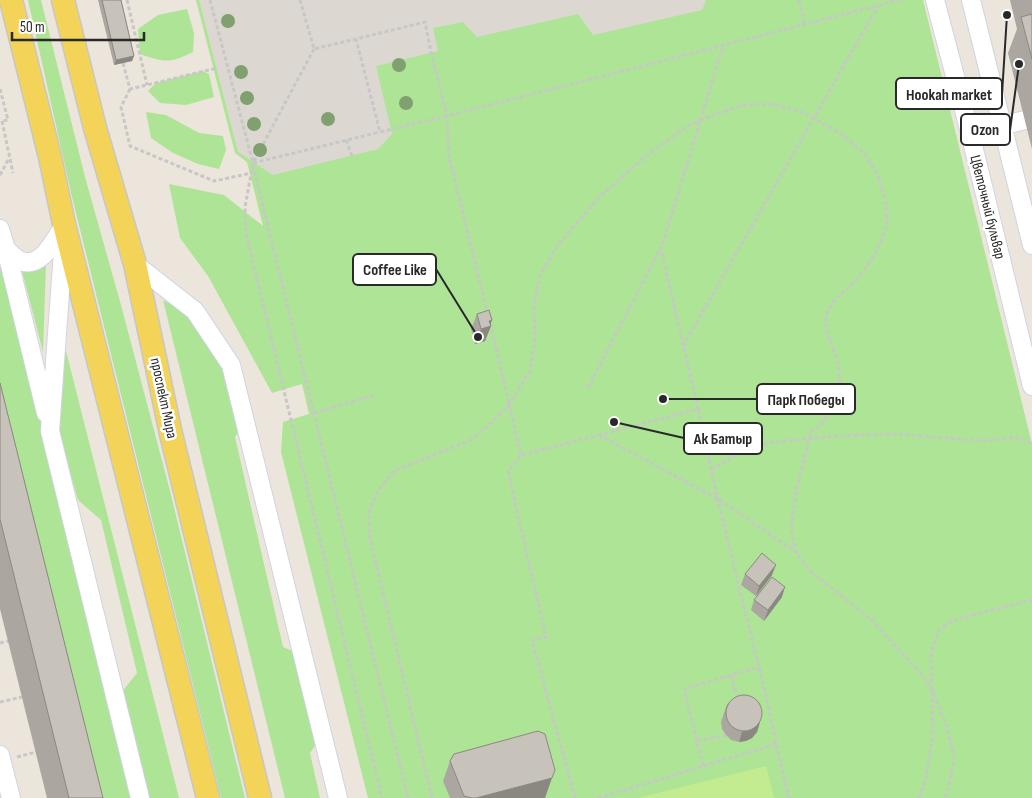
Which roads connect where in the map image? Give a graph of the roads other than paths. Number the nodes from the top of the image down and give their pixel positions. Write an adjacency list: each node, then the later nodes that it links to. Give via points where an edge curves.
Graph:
1 (11, 0): 8 (main road)
2 (63, 0): 12 (main road, проспект Мира, via 95,128)
3 (935, 0): 7 (street, Цветочный бульвар)
4 (971, 0): 6 (street)
5 (1025, 120): 6 (street)
6 (1002, 125): 7 (street); 10 (street)
7 (970, 133): 13 (street, Цветочный бульвар)
8 (64, 224): 11 (street, via 52,245 35,260 24,262); 14 (street); 18 (main road)
9 (0, 229): 11 (street)
10 (1032, 246)
11 (6, 250): 14 (street)
12 (135, 264): 19 (main road, проспект Мира, via 171,434); 20 (street, via 195,311 231,365)
13 (1032, 386)
14 (50, 431): 17 (street)
15 (0, 755): 16 (street)
16 (11, 798)
17 (140, 798)
18 (208, 798)
19 (260, 798)
20 (338, 798)

